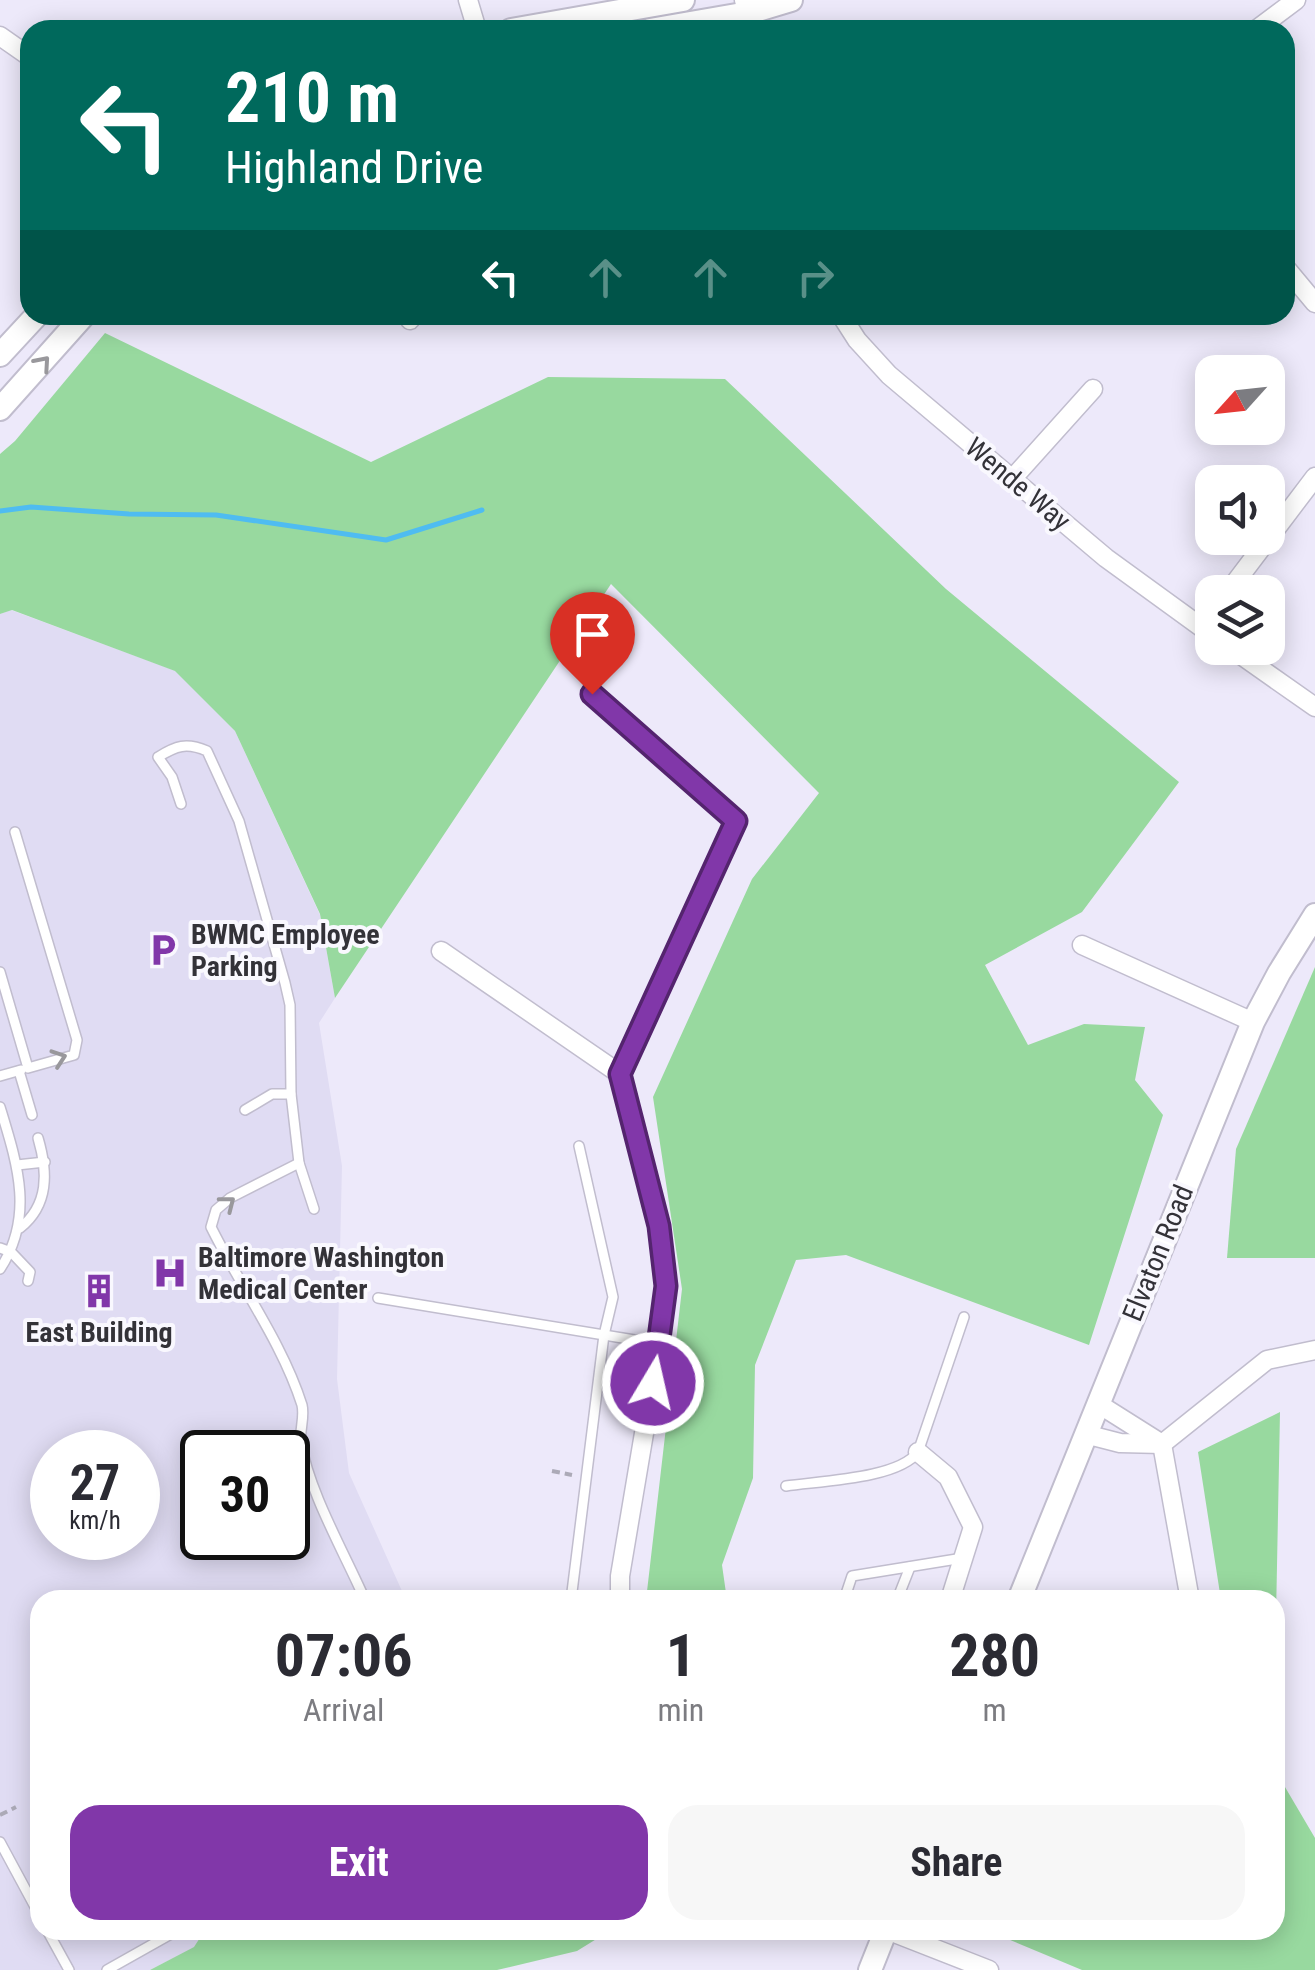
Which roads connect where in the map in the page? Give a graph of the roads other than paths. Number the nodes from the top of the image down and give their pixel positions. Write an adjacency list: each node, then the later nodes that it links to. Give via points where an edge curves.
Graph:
1 (683, 0): 5 (street)
2 (791, 0): 4 (street)
3 (1296, 0): 7 (street)
4 (748, 14): 6 (street)
5 (568, 20)
6 (711, 20)
7 (1269, 20)
8 (1295, 279): 9 (street)
9 (1315, 303)
10 (27, 325): 13 (street)
11 (75, 325): 15 (street, one-way to 11)
12 (848, 325): 17 (street, Wende Way, via 889,375)
13 (0, 355)
14 (1094, 389): 17 (street)
15 (0, 409)
16 (1315, 477): 18 (street)
17 (1014, 478): 19 (street, Wende Way, via 1106,558)
18 (1241, 575)
19 (1195, 616)
20 (1255, 665): 22 (street)
21 (592, 694): 31 (street, via 736,821)
22 (1315, 708)
23 (181, 804): 33 (lane, via 158,757 193,745 207,751 240,821 290,1005)
24 (14, 832): 30 (lane, one-way to 24, via 74,1055 76,1040)
25 (1315, 915): 29 (street, Elvaton Road)
26 (1082, 945): 29 (street)
27 (440, 951): 31 (street)
28 (0, 972): 30 (lane)
29 (1254, 1022): 53 (street, Elvaton Road)
30 (23, 1069): 32 (lane); 36 (lane)
31 (620, 1074): 51 (street, via 659,1226 666,1286)
32 (0, 1076)
33 (291, 1094): 35 (lane, via 272,1094); 40 (lane)
34 (0, 1107): 41 (lane)
35 (245, 1110)
36 (32, 1115)
37 (38, 1138): 39 (lane)
38 (579, 1146): 50 (lane, via 613,1297)
39 (45, 1162): 41 (lane); 43 (lane, via 36,1216)
40 (299, 1163): 42 (lane); 60 (lane, one-way to 40, via 311,1477 300,1440 304,1410 211,1227 216,1210 230,1198)
41 (18, 1164): 43 (lane)
42 (314, 1209)
43 (20, 1228): 45 (lane)
44 (0, 1248): 45 (lane)
45 (11, 1252): 46 (lane); 47 (lane, via 30,1272)
46 (0, 1269)
47 (28, 1281)
48 (378, 1298): 50 (lane)
49 (964, 1317): 56 (lane)
50 (604, 1336): 51 (lane); 61 (lane)
51 (660, 1344): 62 (street)
52 (1315, 1350): 55 (street, via 1267,1360)
53 (1097, 1403): 54 (street, Elvaton Road); 55 (street)
54 (1085, 1434): 55 (street); 66 (street, Elvaton Road)
55 (1162, 1444): 67 (street)
56 (918, 1452): 57 (lane, via 895,1469); 58 (street, via 962,1499 973,1527)
57 (786, 1486)
58 (964, 1558): 59 (lane); 65 (street)
59 (910, 1567): 63 (lane, via 852,1576); 64 (lane)
60 (361, 1590)
61 (572, 1590)
62 (620, 1590)
63 (847, 1590)
64 (901, 1590)
65 (953, 1590)
66 (1023, 1590)
67 (1188, 1590)
68 (0, 1842): 69 (lane)
69 (30, 1898)
70 (53, 1940): 74 (lane)
71 (160, 1940): 75 (lane)
72 (882, 1940): 76 (street)
73 (912, 1940): 77 (street)
74 (69, 1970)
75 (107, 1970)
76 (870, 1970)
77 (988, 1970)

